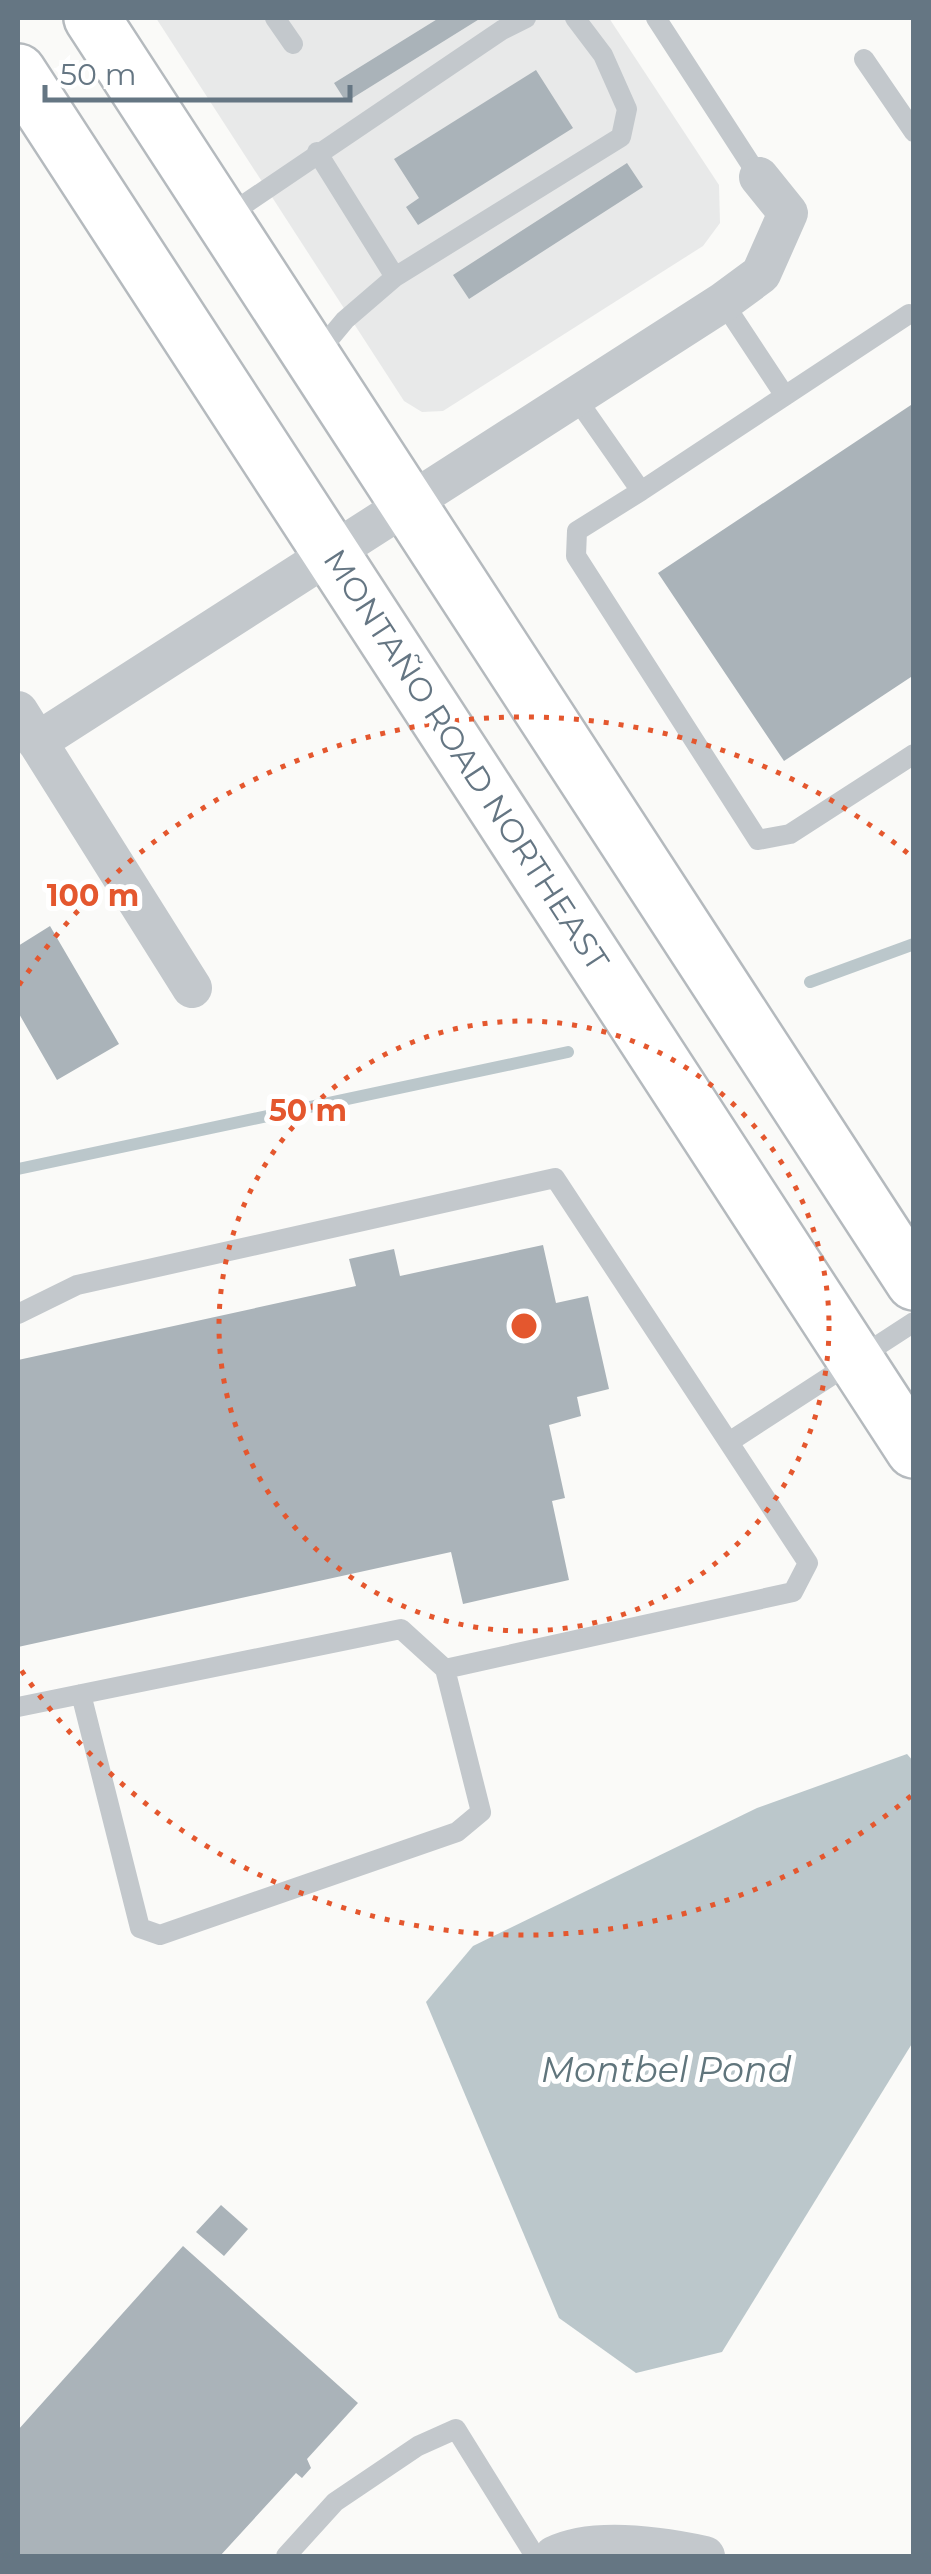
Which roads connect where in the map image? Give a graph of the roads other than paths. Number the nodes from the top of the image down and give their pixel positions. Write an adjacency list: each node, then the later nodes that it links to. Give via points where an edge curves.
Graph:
1 (92, 18): 12 (main road)
2 (275, 18): 6 (lane)
3 (526, 18): 10 (lane)
4 (574, 18): 13 (lane, via 603,56 627,110 621,137)
5 (656, 18): 11 (lane)
6 (292, 44)
7 (864, 59): 9 (lane)
8 (18, 72): 21 (main road, MONTAÑO ROAD NORTHEAST)
9 (914, 132)
10 (317, 152): 12 (lane); 13 (lane)
11 (759, 177): 14 (street, via 788,213 762,274)
12 (223, 219): 16 (main road)
13 (395, 277): 16 (lane)
14 (723, 302): 17 (lane); 18 (street)
15 (908, 314): 17 (lane)
16 (314, 358): 20 (main road)
17 (785, 396): 19 (lane)
18 (576, 398): 19 (lane); 20 (street)
19 (641, 491): 23 (lane, via 577,531 576,556 758,840 790,834)
20 (408, 505): 21 (street); 25 (main road)
21 (333, 554): 22 (street); 28 (main road, MONTAÑO ROAD NORTHEAST)
22 (27, 726): 24 (street)
23 (914, 754)
24 (192, 988)
25 (914, 1282)
26 (18, 1314): 29 (lane, via 77,1286 556,1178)
27 (914, 1322): 28 (lane)
28 (855, 1360): 29 (lane); 30 (main road, MONTAÑO ROAD NORTHEAST)
29 (728, 1442): 31 (lane, via 808,1563 792,1592)
30 (914, 1450)
31 (445, 1669): 32 (lane, via 401,1629); 32 (lane, via 481,1812 457,1832 160,1936 140,1928)
32 (81, 1694): 33 (lane)
33 (18, 1707)
34 (698, 2555): 37 (street, via 641,2545 568,2549)
35 (286, 2556): 36 (lane, via 335,2502 418,2446 456,2430)
36 (535, 2556)
37 (554, 2556)

